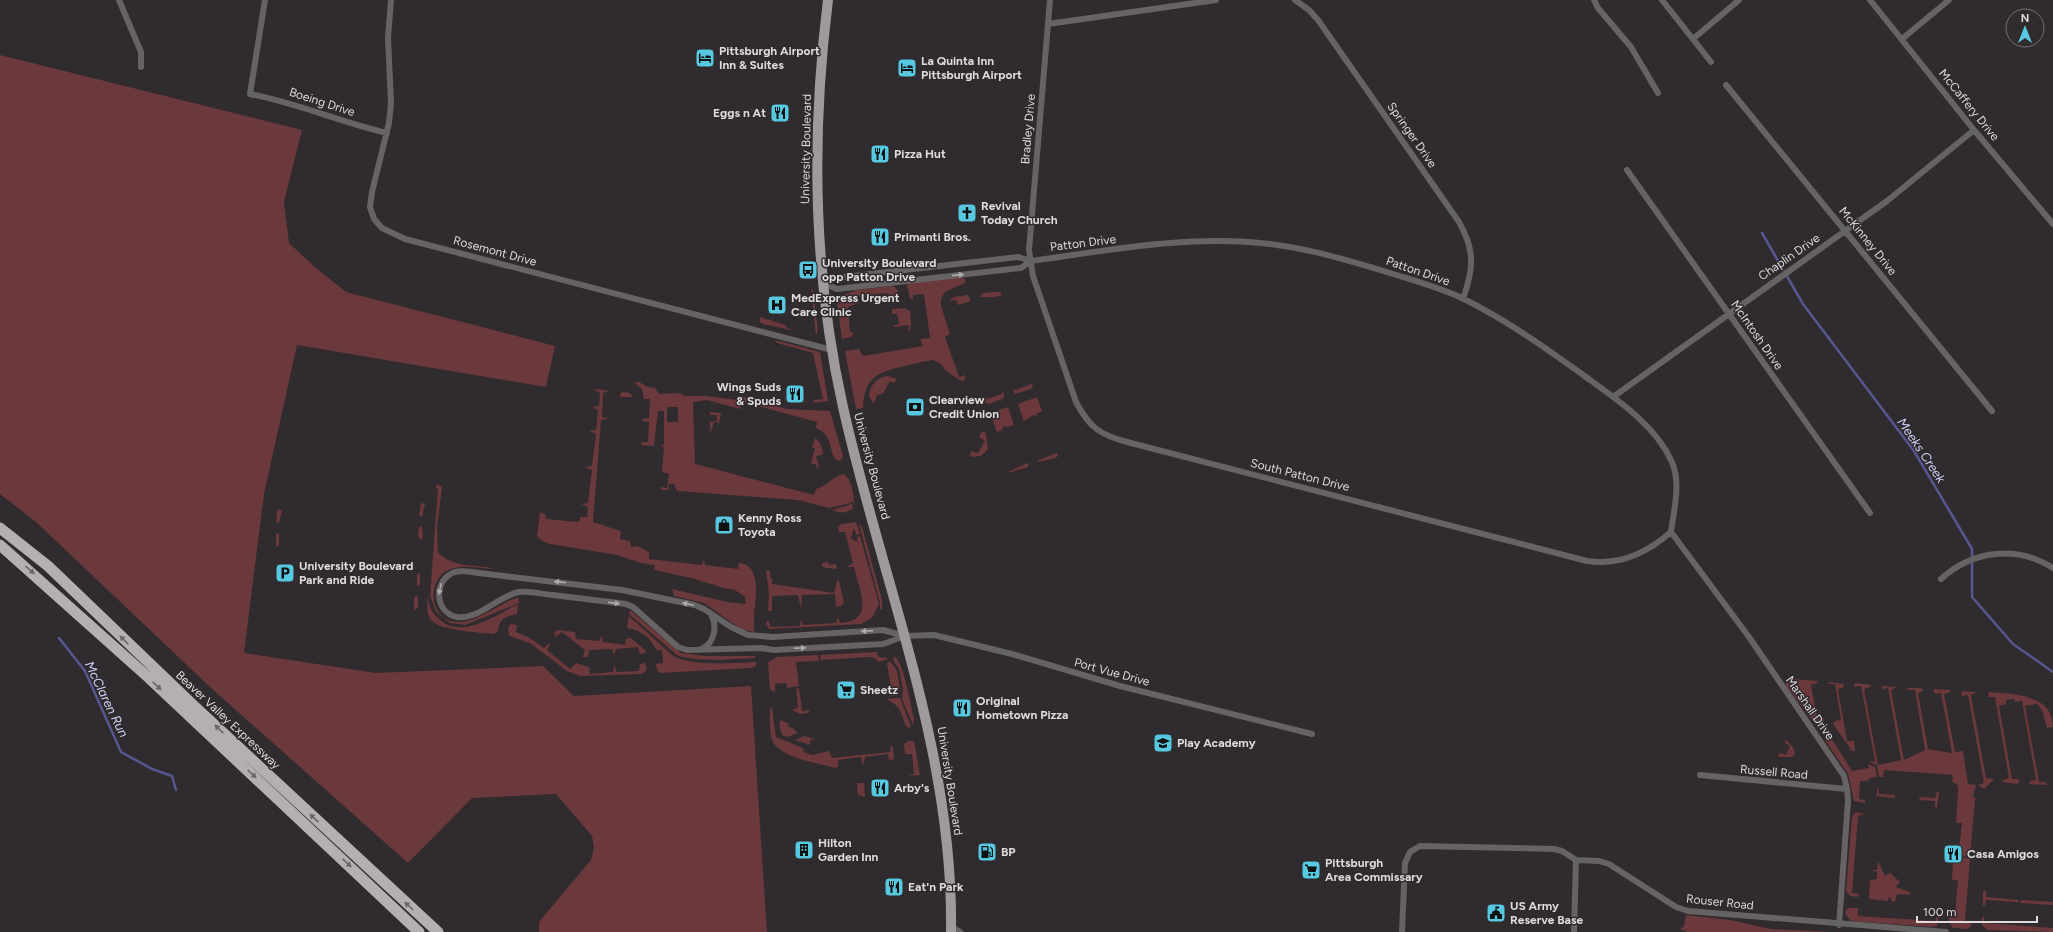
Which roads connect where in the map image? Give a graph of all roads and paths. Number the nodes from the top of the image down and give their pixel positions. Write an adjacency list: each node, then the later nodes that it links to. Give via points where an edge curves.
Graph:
1 (119, 0): 17 (street, via 141,52)
2 (264, 0): 21 (street, Boeing Drive, via 250,94 285,101 340,121)
3 (391, 0): 21 (street, Rosemont Drive, via 388,38 391,103)
4 (828, 0): 26 (main road, University Boulevard, via 817,128 817,196)
5 (1050, 0): 13 (street, Bradley Drive)
6 (1216, 0): 13 (street)
7 (1295, 0): 27 (street, Springer Drive, via 1318,20 1459,222 1472,256 1470,276)
8 (1594, 0): 19 (street, via 1631,47)
9 (1662, 0): 14 (street)
10 (1739, 0): 14 (street)
11 (1870, 0): 15 (street, McCaffery Drive)
12 (1949, 0): 15 (street)
13 (1048, 24): 25 (street, Bradley Drive, via 1029,242)
14 (1693, 39): 16 (street)
15 (1902, 39): 20 (street, McCaffery Drive)
16 (1711, 62)
17 (141, 67)
18 (1726, 85): 24 (street, McKinney Drive)
19 (1658, 93)
20 (1974, 130): 23 (street, McCaffery Drive); 24 (street, Chaplin Drive)
21 (387, 133): 29 (street, Rosemont Drive, via 370,207 377,224 389,233)
22 (1626, 170): 28 (street, McIntosh Drive)
23 (2053, 224)
24 (1846, 231): 28 (street, Chaplin Drive); 31 (street, McKinney Drive)
25 (1031, 261): 26 (street, Patton Drive, via 1018,257 835,278); 26 (street, Patton Drive, one-way to 25, via 836,289 1021,268); 27 (street, Patton Drive, via 1172,242 1248,242 1321,252 1409,279); 34 (street, South Patton Drive, via 1033,276 1076,402 1091,426 1108,437 1596,563 1622,561 1662,540)
26 (823, 283): 29 (main road, University Boulevard)
27 (1463, 299): 30 (street, Patton Drive, via 1517,329)
28 (1728, 314): 30 (street, Chaplin Drive); 32 (street, McIntosh Drive)
29 (832, 350): 39 (main road, University Boulevard, via 857,464)
30 (1613, 396): 34 (street, Patton Drive, via 1655,436 1672,463 1676,479)
31 (1992, 411)
32 (1870, 513)
33 (0, 528): 48 (highway, Beaver Valley Expressway, one-way to 33, via 193,705 48,566)
34 (1671, 532): 43 (street, Marshall Drive, via 1837,765 1844,776)
35 (0, 545): 47 (highway, Beaver Valley Expressway, one-way to 47, via 149,678)
36 (2053, 568): 37 (street, via 2036,558 2003,553 1966,563)
37 (1941, 579)
38 (708, 611): 39 (street, one-way to 38, via 883,630 773,637 748,635); 40 (street, via 714,622 714,632 708,644); 40 (street, one-way to 40, via 695,605 622,590 463,572 455,572 448,576 439,590 439,598 444,609 459,617 470,615 521,592 626,604 633,607 678,647)
39 (905, 636): 40 (street, one-way to 39, via 774,650 883,644); 41 (street, Port Vue Drive, via 941,636 1120,686); 46 (main road, University Boulevard, via 933,750 943,808)
40 (697, 650)
41 (1312, 734)
42 (1700, 775): 43 (street, Russell Road)
43 (1847, 789): 45 (street, Marshall Drive)
44 (1576, 860): 45 (street, Rouser Road, via 1600,861 1614,866 1683,910); 49 (street, via 1554,849 1420,846 1410,852 1405,862); 50 (street)
45 (1840, 924): 51 (street, Rouser Road)
46 (954, 930)
47 (419, 932)
48 (438, 932)
49 (1402, 932)
50 (1574, 932)
51 (1946, 932)

